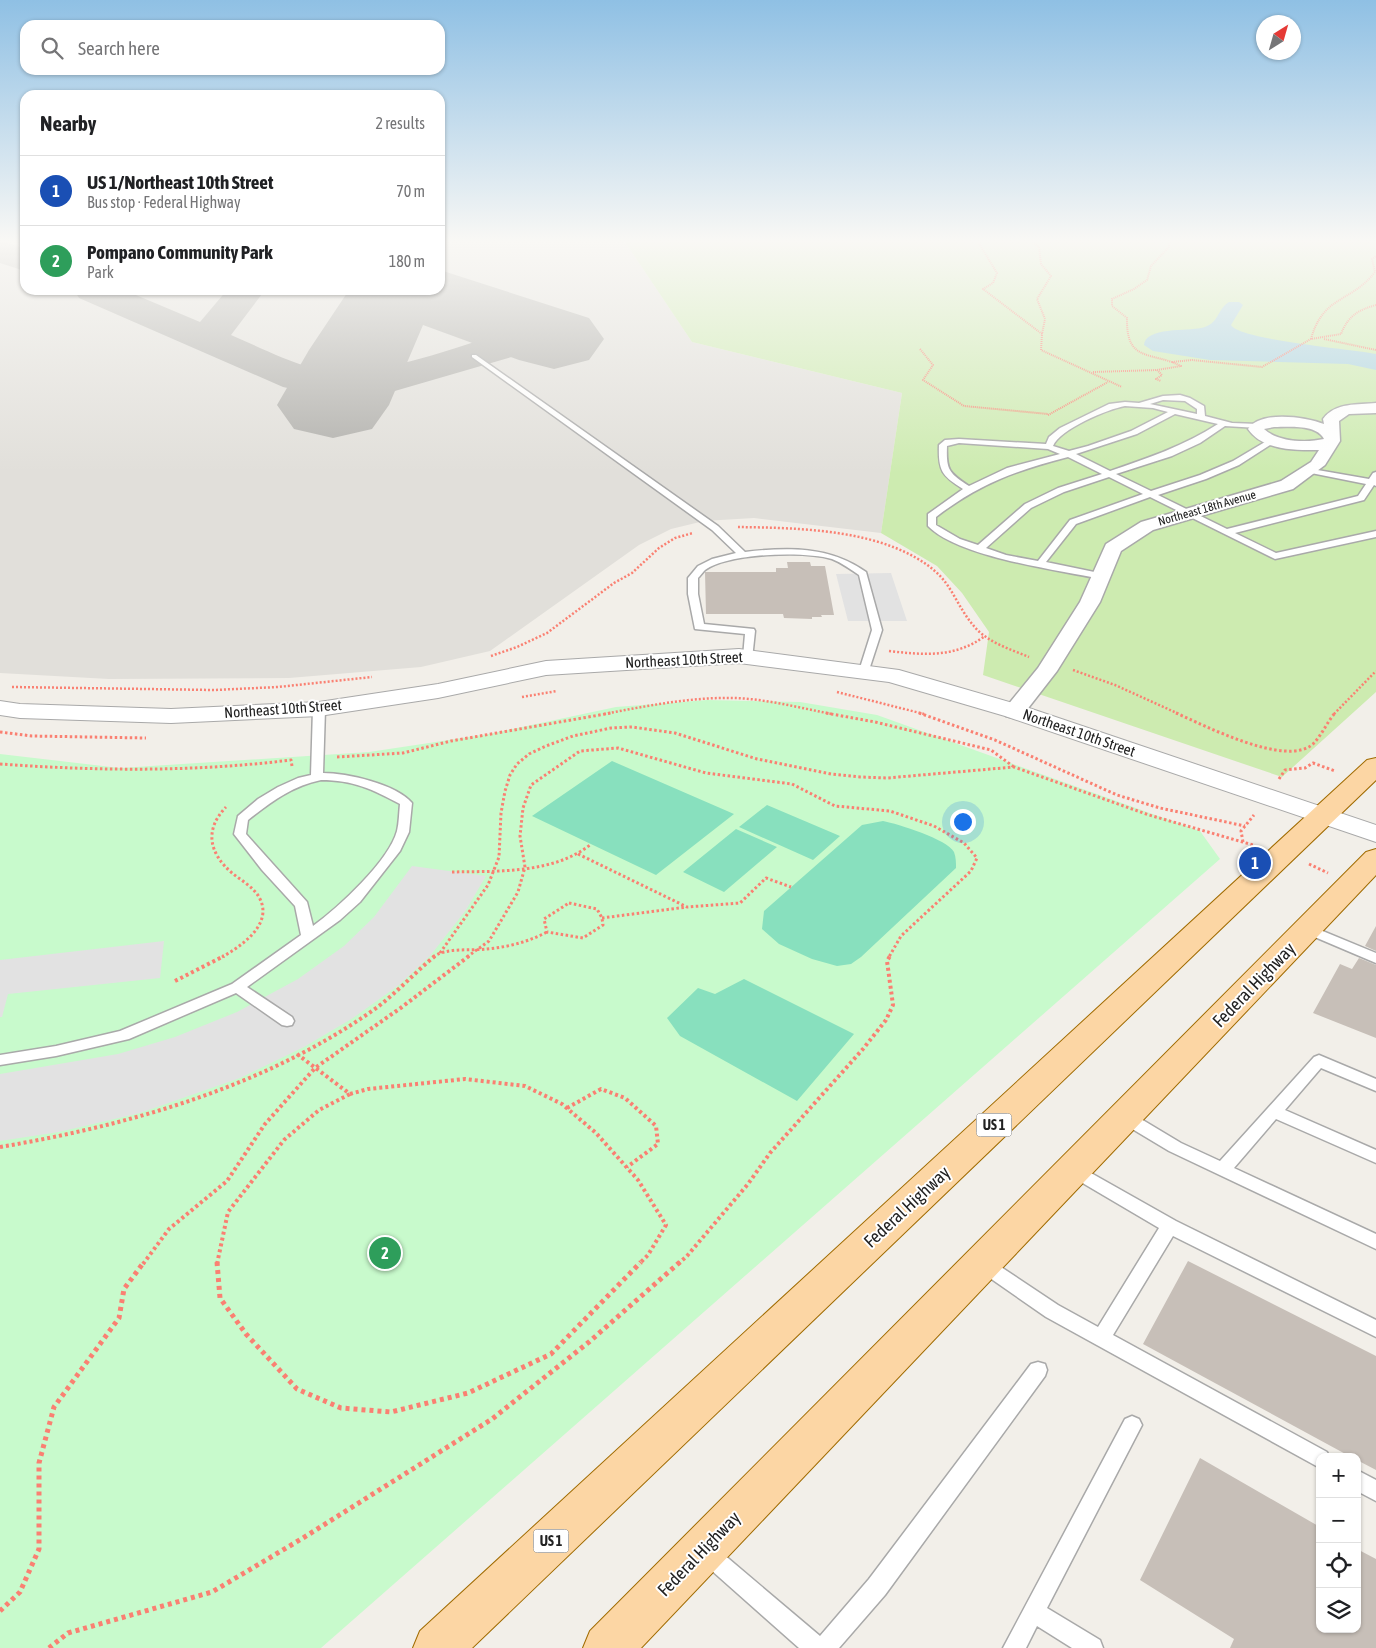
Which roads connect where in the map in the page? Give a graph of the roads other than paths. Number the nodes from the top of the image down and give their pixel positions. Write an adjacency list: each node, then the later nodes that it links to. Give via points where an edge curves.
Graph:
1 (474, 356): 21 (lane, via 715,528)
2 (1140, 405): 4 (lane); 5 (lane, via 1167,397 1190,401 1201,408); 10 (lane, via 1112,406 1063,430 1052,439)
3 (1376, 408): 8 (street, via 1346,410)
4 (1174, 411): 5 (lane); 11 (lane, via 1154,424)
5 (1200, 418): 6 (lane)
6 (1224, 423): 7 (lane); 13 (lane, via 1169,454)
7 (1258, 426): 8 (street, via 1274,422 1307,423); 9 (street, via 1258,433)
8 (1330, 432): 9 (street, via 1315,445); 12 (street, Northeast 18th Avenue, via 1327,450 1317,465)
9 (1270, 441): 16 (lane, via 1236,463)
10 (1049, 447): 11 (lane); 15 (lane, via 959,441 942,445 941,466 948,476)
11 (1069, 454): 13 (lane); 15 (lane, via 1010,470)
12 (1309, 470): 14 (lane); 17 (street, Northeast 18th Avenue, via 1287,485)
13 (1109, 475): 16 (lane); 20 (lane, via 1061,490 1028,506)
14 (1375, 480): 18 (lane, via 1361,498)
15 (970, 490): 20 (lane, via 931,516 932,526 957,541)
16 (1152, 495): 17 (lane); 22 (lane, via 1073,522)
17 (1189, 514): 18 (lane); 23 (street, Northeast 18th Avenue, via 1147,526 1114,548)
18 (1226, 532): 19 (lane, via 1275,556)
19 (1376, 534)
20 (980, 548): 22 (lane, via 1004,557)
21 (742, 554): 24 (lane, via 712,562 698,570 692,580 699,627 750,631); 25 (lane, via 816,554 844,560 863,574 876,630)
22 (1040, 564): 23 (lane)
23 (1102, 576): 28 (street, Northeast 18th Avenue, via 1090,602 1046,671)
24 (748, 657): 25 (street, Northeast 10th Street); 27 (street, Northeast 10th Street, via 546,668 438,691)
25 (864, 671): 28 (street, Northeast 10th Street, via 891,675)
26 (0, 708): 27 (street, Northeast 10th Street, via 171,716)
27 (319, 709): 30 (lane)
28 (1014, 711): 31 (street, Northeast 10th Street)
29 (1376, 766): 31 (main road, Federal Highway / US 1)
30 (317, 775): 35 (lane, via 288,786 261,802 242,819 240,834 302,905); 35 (lane, via 364,780 382,788 406,803 406,815 403,832 384,864 355,899)
31 (1323, 816): 32 (street, Northeast 10th Street); 58 (main road, Federal Highway / US 1)
32 (1376, 834)
33 (1376, 858): 34 (main road, Federal Highway)
34 (1308, 929): 36 (lane); 42 (main road, Federal Highway)
35 (308, 935): 37 (lane)
36 (1376, 958)
37 (237, 987): 38 (lane); 39 (lane, via 124,1035)
38 (287, 1022)
39 (0, 1060)
40 (1376, 1085): 41 (lane, via 1319,1062)
41 (1275, 1112): 43 (lane); 44 (lane)
42 (1125, 1117): 44 (lane, via 1176,1147); 45 (main road, Federal Highway)
43 (1376, 1157)
44 (1223, 1169): 47 (lane)
45 (1075, 1170): 46 (lane); 48 (main road, Federal Highway)
46 (1170, 1226): 49 (lane); 50 (lane)
47 (1376, 1242)
48 (983, 1264): 50 (lane, via 1052,1311); 56 (main road, Federal Highway)
49 (1376, 1329)
50 (1101, 1338): 53 (lane)
51 (1038, 1370): 61 (lane, via 877,1587)
52 (1132, 1424): 57 (lane)
53 (1316, 1458)
54 (1361, 1482): 55 (lane)
55 (1376, 1491)
56 (703, 1550): 59 (main road, Federal Highway); 60 (lane)
57 (1034, 1612): 62 (lane); 63 (lane)
58 (437, 1648)
59 (607, 1648)
60 (818, 1648)
61 (825, 1648)
62 (1014, 1648)
63 (1092, 1648)

